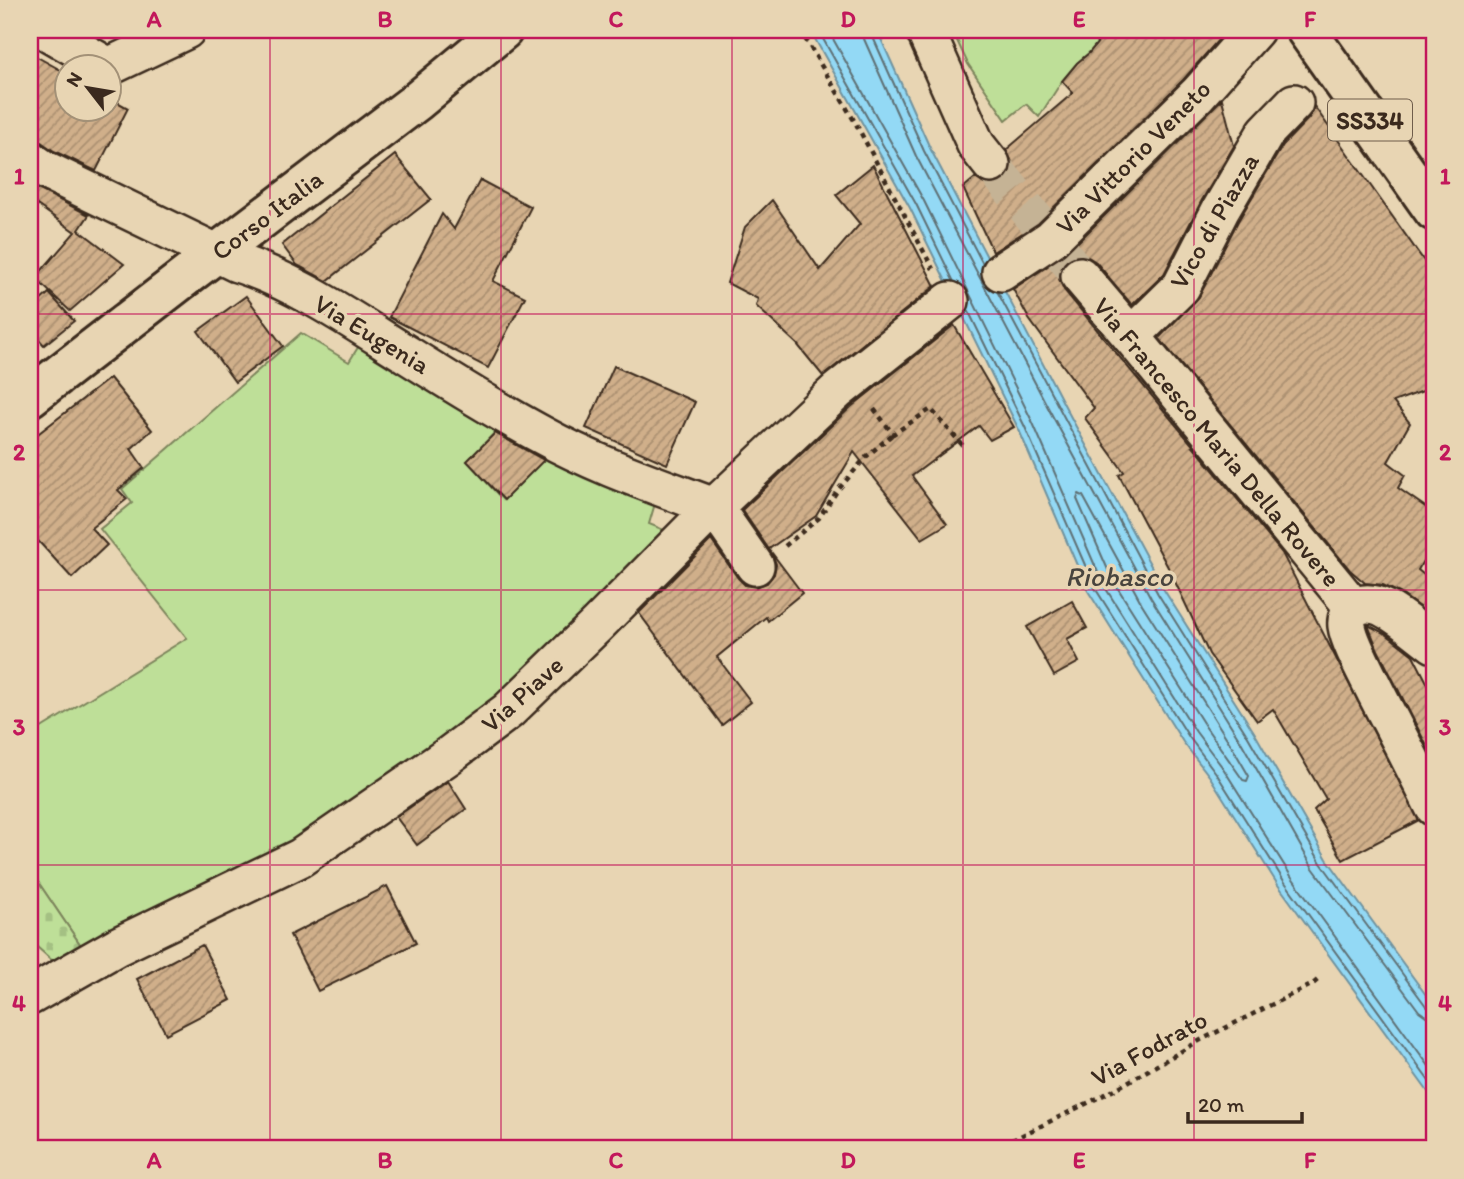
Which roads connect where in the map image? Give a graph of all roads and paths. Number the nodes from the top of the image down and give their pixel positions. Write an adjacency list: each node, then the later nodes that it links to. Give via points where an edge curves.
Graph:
1 (38, 30): 10 (street)
2 (45, 30): 11 (street)
3 (124, 30): 12 (street)
4 (186, 30): 13 (street)
5 (503, 30): 18 (main road, Corso Italia)
6 (800, 30): 21 (path, via 855,122)
7 (925, 30): 16 (street, via 975,145)
8 (1255, 30): 19 (street, Via Vittorio Veneto, via 1198,94 1051,239)
9 (1306, 30): 17 (main road, SS334)
10 (30, 35)
11 (82, 52)
12 (114, 52)
13 (122, 60)
14 (1294, 103): 22 (street, Vico di Piazza, via 1266,132 1181,287)
15 (30, 160): 18 (street, Via Eugenia)
16 (990, 164)
17 (1434, 211)
18 (217, 253): 24 (main road, Corso Italia); 27 (street, Via Eugenia, via 325,304 543,436)
19 (1001, 272)
20 (1080, 276): 22 (street, Via Francesco Maria Della Rovere)
21 (950, 301): 23 (street, Via Piave)
22 (1131, 336): 29 (street, Via Francesco Maria Della Rovere)
23 (852, 380): 25 (path); 27 (street, Via Piave)
24 (30, 397)
25 (893, 434): 26 (path, via 932,409); 28 (path, via 867,456 819,518)
26 (964, 447)
27 (714, 507): 28 (street); 33 (street, Via Piave, via 508,711 448,756 300,858 118,946)
28 (755, 566)
29 (1354, 608): 30 (street, Via Francesco Maria Della Rovere, via 1365,603 1382,607); 31 (street, Via Francesco Maria Della Rovere, via 1348,631)
30 (1434, 644)
31 (1434, 807)
32 (1321, 977): 34 (path, Via Fodrato, via 1112,1091)
33 (30, 996)
34 (994, 1149)

